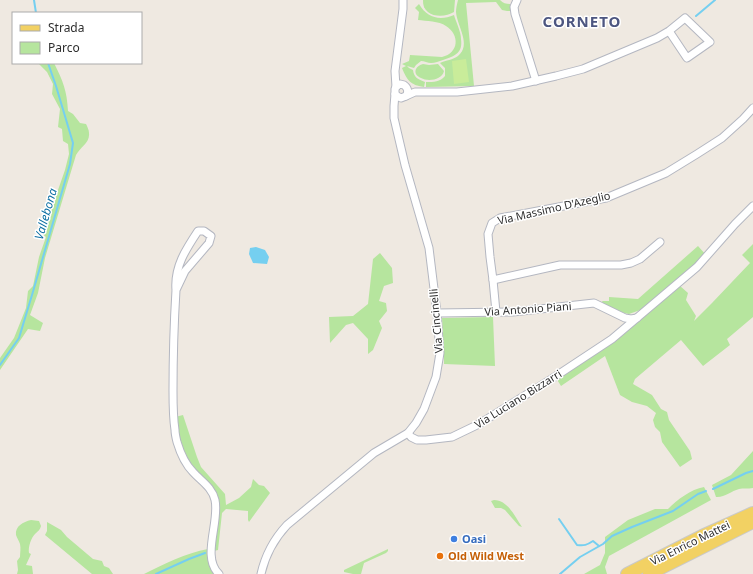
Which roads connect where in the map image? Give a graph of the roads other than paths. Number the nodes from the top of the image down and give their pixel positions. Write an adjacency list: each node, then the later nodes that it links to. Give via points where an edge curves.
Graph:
1 (403, 0): 4 (street, Via Cincinelli)
2 (517, 0): 5 (street, via 515,14)
3 (668, 31): 3 (street, via 684,18 710,42 687,58); 5 (street, via 583,69)
4 (395, 71): 6 (street); 7 (street, Via Cincinelli)
5 (536, 81): 8 (street, via 488,90)
6 (405, 86): 7 (street, via 400,84); 8 (street); 9 (street, via 408,91)
7 (395, 91): 9 (street, via 399,97); 11 (street, Via Cincinelli)
8 (415, 92): 9 (street)
9 (405, 96): 11 (street)
10 (753, 108): 14 (street, Via Massimo D'Azeglio, via 722,138 666,173 606,198 495,220 488,234)
11 (394, 118): 17 (street, Via Cincinelli, via 429,248)
12 (753, 206): 19 (street, via 697,267)
13 (660, 242): 14 (street, via 640,260 631,264 560,265)
14 (494, 280): 16 (street, Via Massimo D'Azeglio)
15 (176, 290): 15 (street, via 185,271 209,244 211,236 204,231 198,231 186,250 177,269); 24 (street, via 173,412 176,440 187,464 206,484 215,500 212,564)
16 (496, 312): 17 (street, Via Antonio Piani); 18 (street, Via Antonio Piani, via 594,303)
17 (437, 313): 21 (street, Via Cincinelli, via 440,353 436,377 424,409)
18 (616, 314): 19 (street, Via Antonio Piani, via 625,318); 20 (street, via 620,320)
19 (637, 318): 20 (street)
20 (621, 331): 21 (street, Via Luciano Bizzarri, via 553,378 479,424 452,437 417,440)
21 (408, 433): 25 (street, Via Cincinelli, via 374,453 287,525 272,545)
22 (753, 513): 26 (main road, Via Enrico Mattei)
23 (753, 522): 27 (main road, Via Enrico Mattei)
24 (219, 574)
25 (261, 574)
26 (627, 574)
27 (649, 574)

